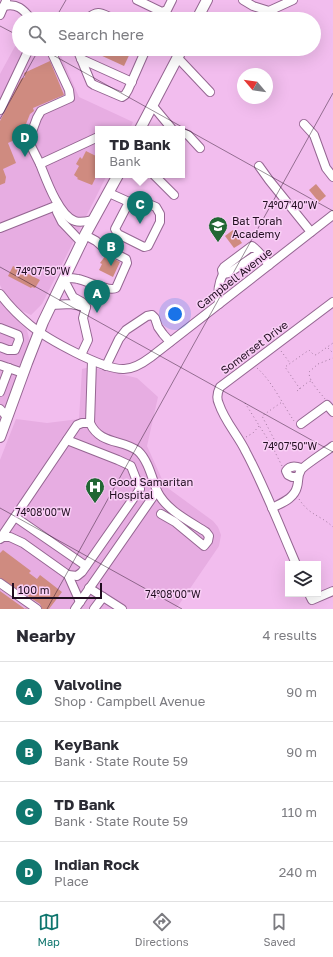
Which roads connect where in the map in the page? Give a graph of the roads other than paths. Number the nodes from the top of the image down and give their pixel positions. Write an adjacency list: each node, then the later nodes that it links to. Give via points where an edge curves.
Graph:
1 (137, 0): 2 (street, via 162,12 167,10)
2 (172, 0)
3 (207, 0): 9 (main road)
4 (243, 0): 7 (street, via 252,6 269,11)
5 (294, 0): 7 (street)
6 (6, 2): 8 (street, via 22,8); 10 (street)
7 (279, 2)
8 (25, 12)
9 (201, 12)
10 (0, 16)
11 (26, 56): 21 (street)
12 (53, 56): 28 (street, via 69,90 70,98 42,111 37,118 30,144)
13 (80, 56): 17 (street)
14 (143, 56): 18 (street)
15 (177, 56): 20 (main road)
16 (184, 56): 19 (street)
17 (81, 59): 18 (street); 18 (street, via 94,85 122,97)
18 (132, 82)
19 (210, 92)
20 (152, 105): 23 (main road); 24 (street)
21 (0, 110)
22 (304, 124): 30 (street, via 314,135 326,168)
23 (142, 126)
24 (170, 126)
25 (185, 134): 27 (street)
26 (95, 138): 28 (street)
27 (200, 148)
28 (40, 164): 36 (street)
29 (259, 166): 40 (street)
30 (333, 177)
31 (116, 178): 33 (main road)
32 (157, 178): 34 (street)
33 (109, 193): 35 (street); 38 (main road)
34 (174, 194)
35 (129, 202): 35 (street, via 138,200 156,207 160,214 160,222 148,246 144,247 118,234 116,229)
36 (58, 205): 38 (street, via 74,221); 39 (street); 41 (street, via 57,212 62,222)
37 (333, 216): 40 (street, Campbell Avenue)
38 (93, 220): 41 (main road)
39 (0, 228)
40 (311, 232): 42 (street, Campbell Avenue)
41 (84, 239): 43 (main road); 43 (street, via 96,241 126,259 127,263 116,288 112,290 76,278)
42 (269, 265): 46 (street, Campbell Avenue); 46 (street, via 254,247 251,247 224,267 217,294)
43 (64, 279): 47 (main road); 48 (street, via 73,297)
44 (0, 294): 50 (street, Campbell Avenue, via 18,314)
45 (333, 302): 72 (street, Somerset Drive, via 220,386 217,394 218,404 245,449)
46 (219, 304): 51 (street, Campbell Avenue)
47 (51, 305): 48 (street, via 71,304); 50 (main road)
48 (86, 307): 53 (street, via 84,318 88,340)
49 (0, 328): 52 (street, via 18,335 19,340 15,350)
50 (40, 332): 53 (street, Campbell Avenue); 58 (main road)
51 (170, 342): 56 (street, Campbell Avenue, via 143,364 124,369); 56 (street, via 158,327 155,318 152,315 147,316 126,330)
52 (0, 347)
53 (81, 355): 54 (street, Campbell Avenue)
54 (92, 361): 56 (street, Campbell Avenue); 64 (street)
55 (0, 365): 57 (street)
56 (106, 366)
57 (9, 368): 58 (street); 59 (street)
58 (23, 373): 63 (main road)
59 (0, 392)
60 (330, 403): 62 (street); 65 (street)
61 (0, 409): 63 (street)
62 (333, 412)
63 (7, 417): 66 (main road)
64 (90, 423): 67 (street, via 77,425); 71 (street, via 98,435 136,450 142,456)
65 (301, 424)
66 (0, 437)
67 (67, 440): 74 (street); 77 (street, via 131,466 140,489)
68 (333, 446): 69 (street)
69 (301, 468): 70 (street); 70 (street, via 292,466 286,471 292,478)
70 (297, 477): 72 (street, via 294,494)
71 (157, 491): 73 (street, via 170,508 206,532 209,536 208,541 204,546); 80 (street)
72 (272, 508): 76 (street, Somerset Drive)
73 (161, 514)
74 (15, 517): 75 (street); 77 (street)
75 (2, 536): 78 (street, via 23,544)
76 (295, 561)
77 (86, 566): 78 (street, via 77,576)
78 (68, 575): 86 (street)
79 (0, 583): 88 (street)
80 (89, 588): 83 (street); 86 (street)
81 (333, 591): 82 (street)
82 (321, 596)
83 (103, 597): 87 (street); 89 (street)
84 (310, 597): 85 (street, via 312,600)
85 (319, 597)
86 (78, 605)
87 (118, 608)
88 (37, 609)
89 (94, 609)

